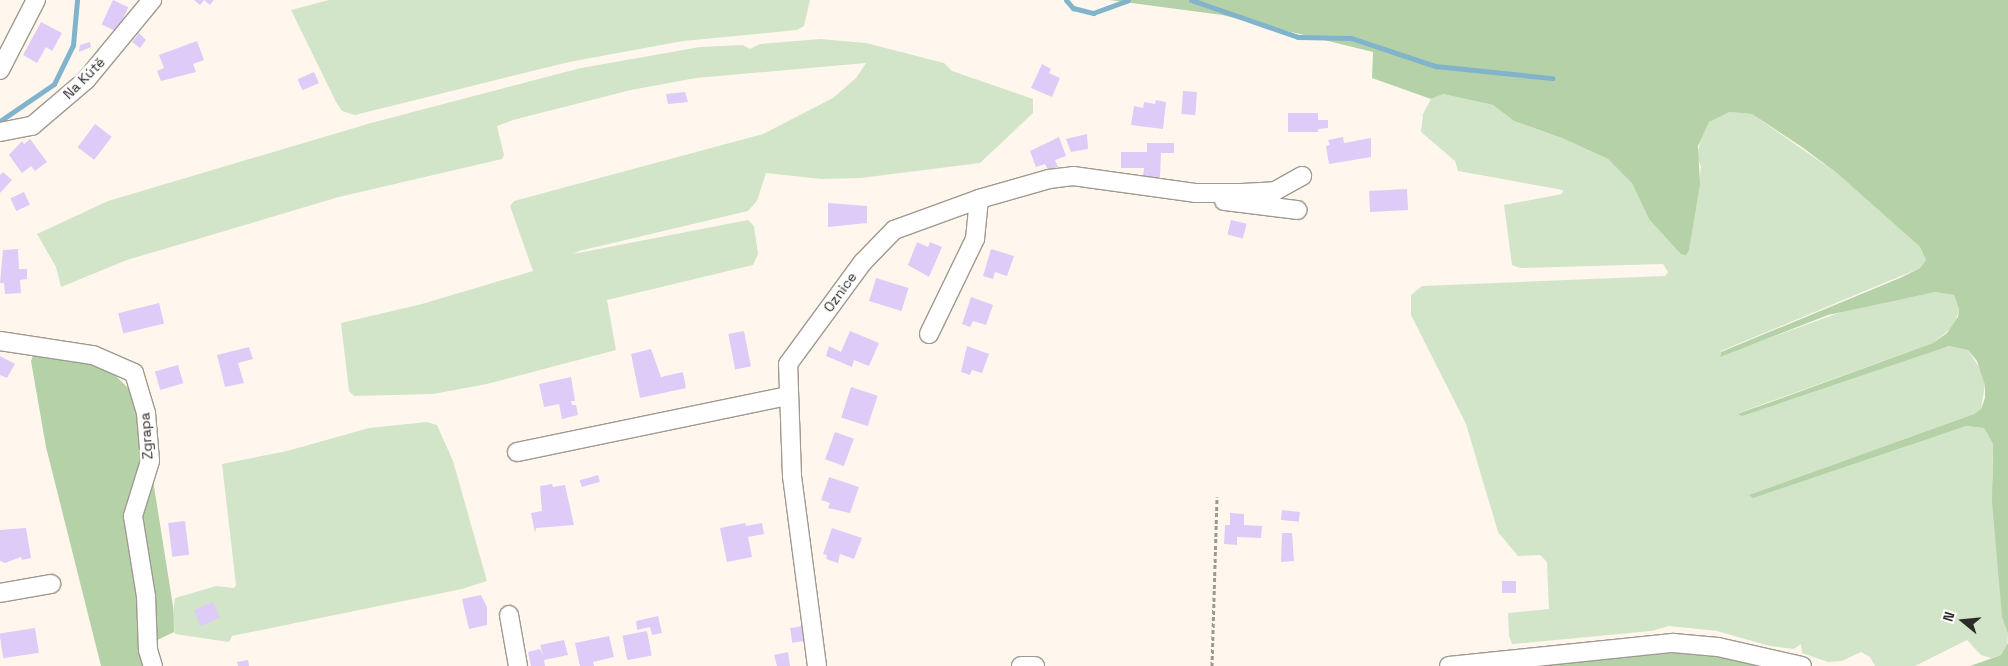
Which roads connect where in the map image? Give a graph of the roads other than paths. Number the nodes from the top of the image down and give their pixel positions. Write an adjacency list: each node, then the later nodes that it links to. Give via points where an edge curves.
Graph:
1 (36, 0): 3 (street)
2 (152, 0): 4 (street, Na Kútě, via 86,80 32,126)
3 (0, 70)
4 (0, 132)
5 (1302, 176): 6 (street)
6 (1275, 191): 7 (street); 7 (street, via 1290,209 1228,202)
7 (1195, 193): 8 (street, Oznice, via 1072,176 1049,179)
8 (979, 199): 9 (street, via 974,239); 11 (street, Oznice, via 894,230 863,262 788,364)
9 (929, 334)
10 (0, 341): 17 (street, Zgrapa, via 93,355 134,374 146,413 150,461 133,516 146,596 148,650)
11 (788, 396): 12 (street); 19 (street, Oznice, via 792,476)
12 (517, 452)
13 (51, 584): 14 (street)
14 (0, 594)
15 (509, 614): 18 (street)
16 (1501, 663): 22 (street); 23 (street, via 1673,644 1718,647)
17 (152, 666)
18 (518, 666)
19 (816, 666)
20 (1021, 666): 21 (street)
21 (1035, 666)
22 (1449, 666)
23 (1802, 666)

